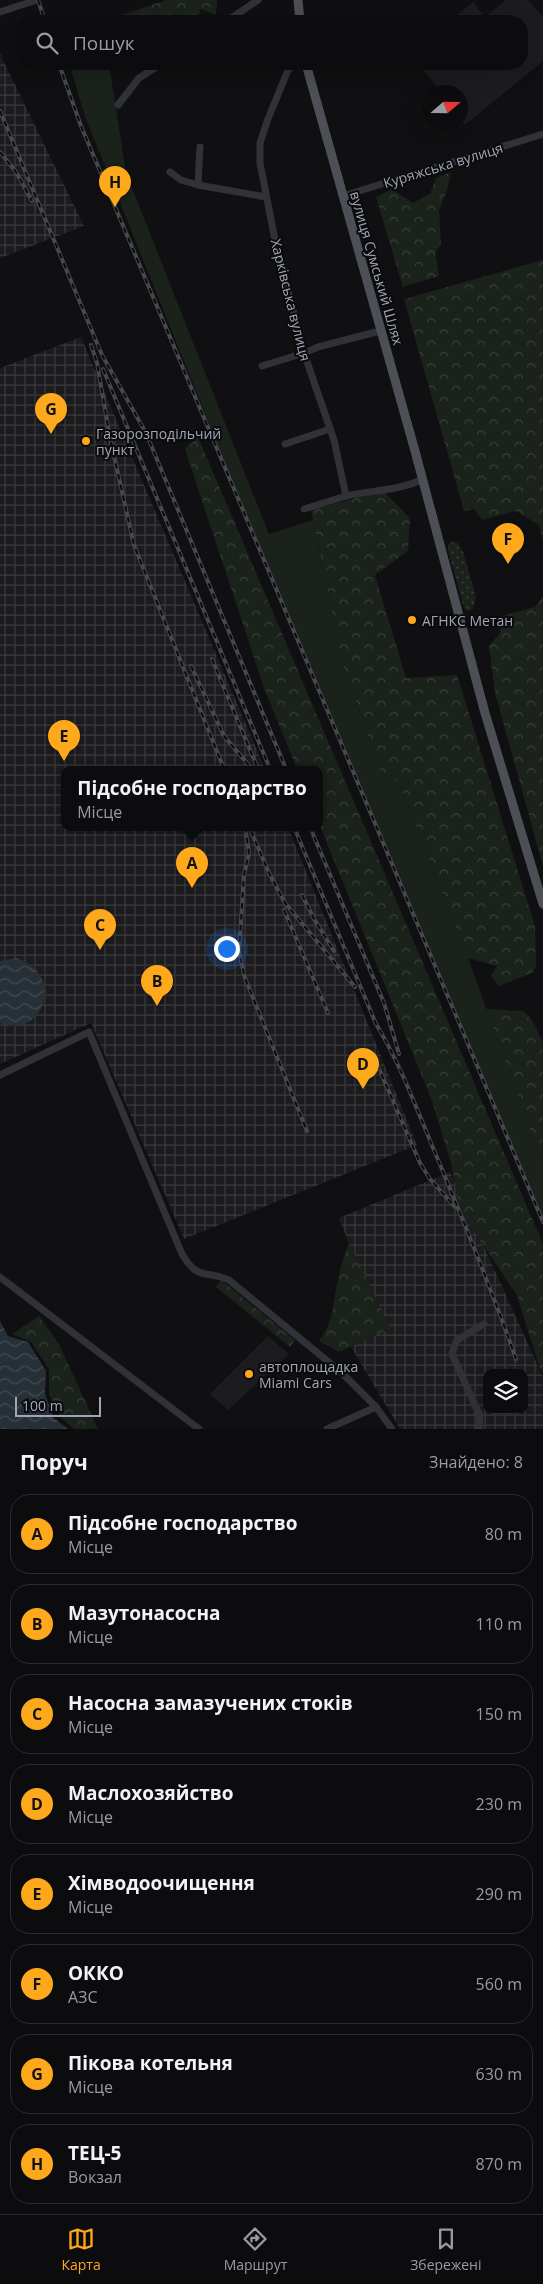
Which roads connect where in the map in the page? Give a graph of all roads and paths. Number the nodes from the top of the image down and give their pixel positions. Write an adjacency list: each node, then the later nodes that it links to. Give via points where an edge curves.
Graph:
1 (258, 0): 5 (street)
2 (298, 0): 6 (main road)
3 (34, 1): 4 (street)
4 (0, 12)
5 (236, 15)
6 (299, 15)
7 (152, 70): 10 (street, via 139,78)
8 (288, 70): 16 (street, Харківська вулиця, via 260,143)
9 (308, 70): 15 (main road, вулиця Сумський Шлях)
10 (118, 105)
11 (543, 134): 15 (street, Куряжська вулиця)
12 (200, 147): 14 (street)
13 (170, 172): 14 (street)
14 (198, 185): 16 (street)
15 (343, 196): 17 (main road, вулиця Сумський Шлях)
16 (266, 198): 18 (street, Харківська вулиця)
17 (380, 331): 18 (street); 22 (main road, вулиця Сумський Шлях)
18 (304, 353): 19 (street); 20 (street, Харківська вулиця)
19 (262, 366)
20 (330, 429): 21 (street); 23 (street, Харківська вулиця)
21 (285, 444)
22 (423, 479): 23 (street, via 410,486); 25 (main road, вулиця Сумський Шлях, via 491,732)
23 (346, 496): 24 (street)
24 (304, 509)
25 (543, 904)
26 (0, 1075): 29 (street, via 89,1032 191,1269 228,1280 342,1373)
27 (0, 1277): 30 (street)
28 (484, 1324): 33 (street, via 457,1340 452,1354 480,1416)
29 (376, 1407): 31 (street); 32 (street)
30 (199, 1429)
31 (327, 1429)
32 (392, 1429)
33 (479, 1429)

